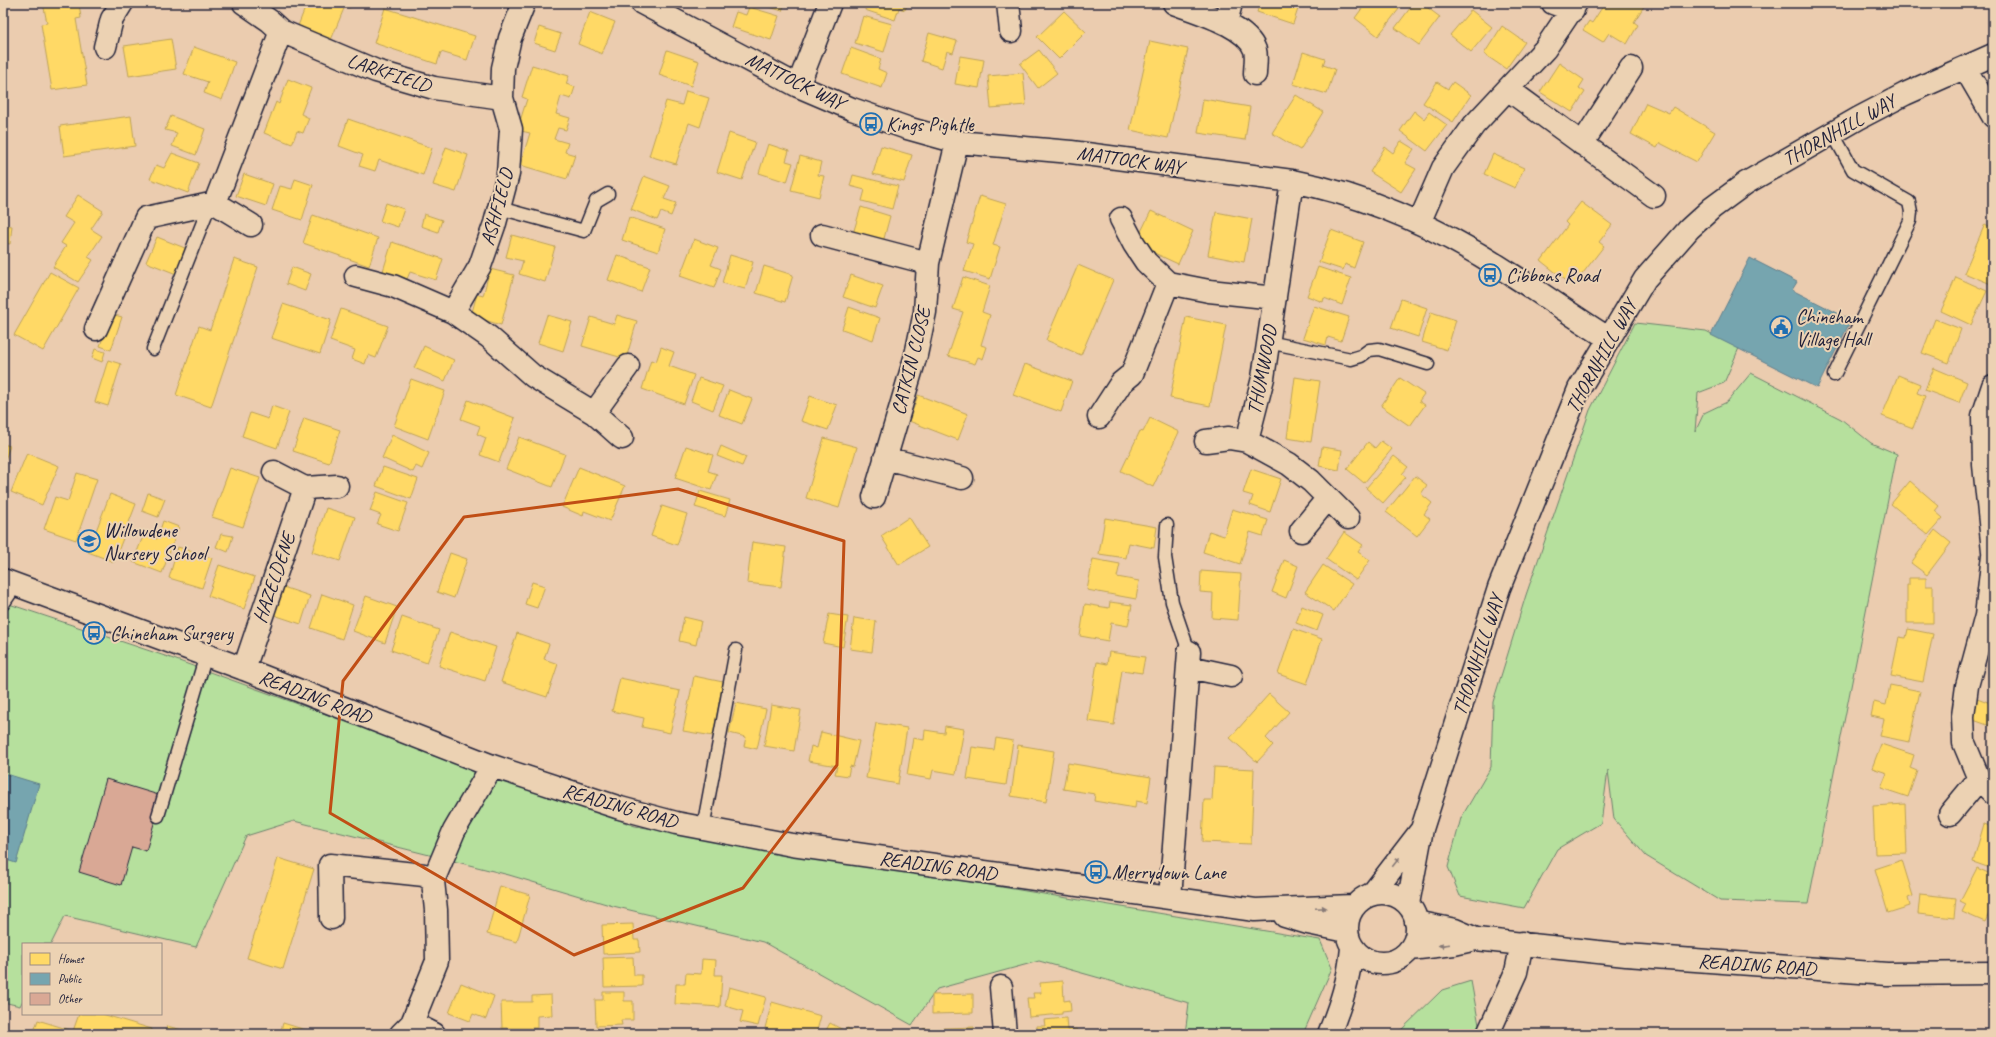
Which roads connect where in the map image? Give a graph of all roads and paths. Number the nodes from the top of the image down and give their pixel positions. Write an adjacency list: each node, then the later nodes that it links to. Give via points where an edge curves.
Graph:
1 (122, 3): 12 (street, via 112,19)
2 (244, 3): 10 (street, LARKFIELD)
3 (524, 3): 19 (street, ASHFIELD, via 510,38 503,68)
4 (642, 3): 17 (street, MATTOCK WAY)
5 (830, 3): 17 (street)
6 (1008, 3): 11 (street)
7 (1174, 3): 9 (street)
8 (1567, 5): 18 (street, via 1545,49)
9 (1229, 13): 16 (street, via 1255,50)
10 (281, 31): 19 (street, LARKFIELD, via 376,71 434,88); 27 (street)
11 (1011, 31)
12 (106, 47)
13 (1993, 55): 15 (street, THORNHILL WAY)
14 (1631, 68): 23 (street)
15 (1965, 68): 20 (street); 21 (street, THORNHILL WAY, via 1905,94)
16 (1255, 74)
17 (798, 86): 22 (street, MATTOCK WAY, via 880,119)
18 (1509, 90): 23 (street); 30 (street, via 1474,125 1443,168)
19 (502, 98): 28 (street, ASHFIELD, via 511,129 508,174)
20 (1993, 116)
21 (1832, 132): 39 (street, THORNHILL WAY, via 1746,183 1712,208 1645,279); 44 (lane, via 1852,170 1909,202 1911,212 1910,221)
22 (957, 142): 24 (street, MATTOCK WAY, via 1071,152); 33 (street, CATKIN CLOSE)
23 (1582, 144): 26 (street)
24 (1292, 181): 30 (street, MATTOCK WAY, via 1375,204); 36 (street, THUMWOOD)
25 (608, 194): 28 (lane, via 596,201 584,231)
26 (1654, 196)
27 (213, 203): 31 (street); 38 (street, via 146,218); 41 (lane)
28 (499, 208): 37 (street, ASHFIELD, via 480,266)
29 (1121, 219): 35 (street, via 1146,262)
30 (1419, 223): 39 (street, MATTOCK WAY, via 1490,261)
31 (251, 225)
32 (822, 235): 33 (street)
33 (928, 263): 51 (street, CATKIN CLOSE, via 925,312 916,355)
34 (356, 276): 37 (street, via 392,286)
35 (1168, 283): 36 (street, THUMWOOD, via 1208,291); 47 (street, via 1132,374 1121,383)
36 (1275, 298): 40 (street, THUMWOOD)
37 (453, 312): 46 (street, via 489,337 533,376)
38 (96, 329)
39 (1608, 338): 76 (street, THORNHILL WAY, via 1579,389 1499,588)
40 (1268, 342): 42 (lane, via 1351,359 1370,350 1379,349); 50 (street, THUMWOOD, via 1263,378)
41 (153, 349)
42 (1428, 364)
43 (628, 366): 46 (street)
44 (1834, 375)
45 (1993, 386): 52 (street, via 1983,416)
46 (594, 413): 48 (street)
47 (1099, 417)
48 (622, 438)
49 (1206, 441): 50 (street, THUMWOOD, via 1229,438)
50 (1247, 441): 58 (street, THUMWOOD, via 1289,464)
51 (885, 458): 54 (street); 57 (street, CATKIN CLOSE)
52 (1989, 465): 62 (street)
53 (274, 472): 56 (street)
54 (962, 478)
55 (337, 486): 56 (street)
56 (305, 488): 69 (street, HAZELDENE)
57 (874, 497)
58 (1328, 498): 59 (street, THUMWOOD); 61 (street)
59 (1348, 518)
60 (1167, 524): 68 (lane, via 1165,557 1172,602)
61 (1301, 531)
62 (1993, 550)
63 (1993, 555): 72 (street, via 1986,616 1967,686 1963,716 1964,743)
64 (9, 583): 65 (lane); 67 (street, READING ROAD)
65 (3, 604)
66 (736, 650): 75 (lane)
67 (206, 655): 69 (street, READING ROAD); 74 (lane)
68 (1189, 659): 70 (street); 79 (street)
69 (244, 669): 71 (street, READING ROAD)
70 (1231, 676)
71 (492, 766): 75 (street, READING ROAD, via 620,808); 77 (street, via 454,831)
72 (1986, 786): 73 (street)
73 (1950, 814)
74 (158, 816)
75 (703, 828): 79 (street, READING ROAD, via 792,845)
76 (1422, 829): 78 (street, THORNHILL WAY, one-way to 76); 82 (street, THORNHILL WAY)
77 (433, 881): 83 (street, via 424,875 330,865); 91 (street, via 437,961)
78 (1373, 893): 80 (street, via 1363,897); 82 (street, via 1386,892 1399,897)
79 (1170, 898): 81 (street, READING ROAD)
80 (1353, 906): 81 (street, READING ROAD, one-way to 80); 85 (street, via 1348,914)
81 (1268, 911): 85 (street, READING ROAD)
82 (1412, 913): 84 (street, READING ROAD); 87 (street, via 1417,932)
83 (331, 918)
84 (1476, 938): 86 (street, READING ROAD); 87 (street, READING ROAD, one-way to 87)
85 (1349, 939): 87 (street, via 1361,957 1370,962 1385,963); 90 (street, via 1350,973)
86 (1522, 943): 88 (street, READING ROAD, via 1626,955 1887,974); 95 (street, via 1516,972)
87 (1403, 955): 90 (street, via 1365,978)
88 (1993, 973)
89 (1001, 987): 93 (street)
90 (1343, 1001): 94 (street)
91 (406, 1028): 92 (street)
92 (434, 1034)
93 (1005, 1034)
94 (1329, 1034)
95 (1488, 1034)

